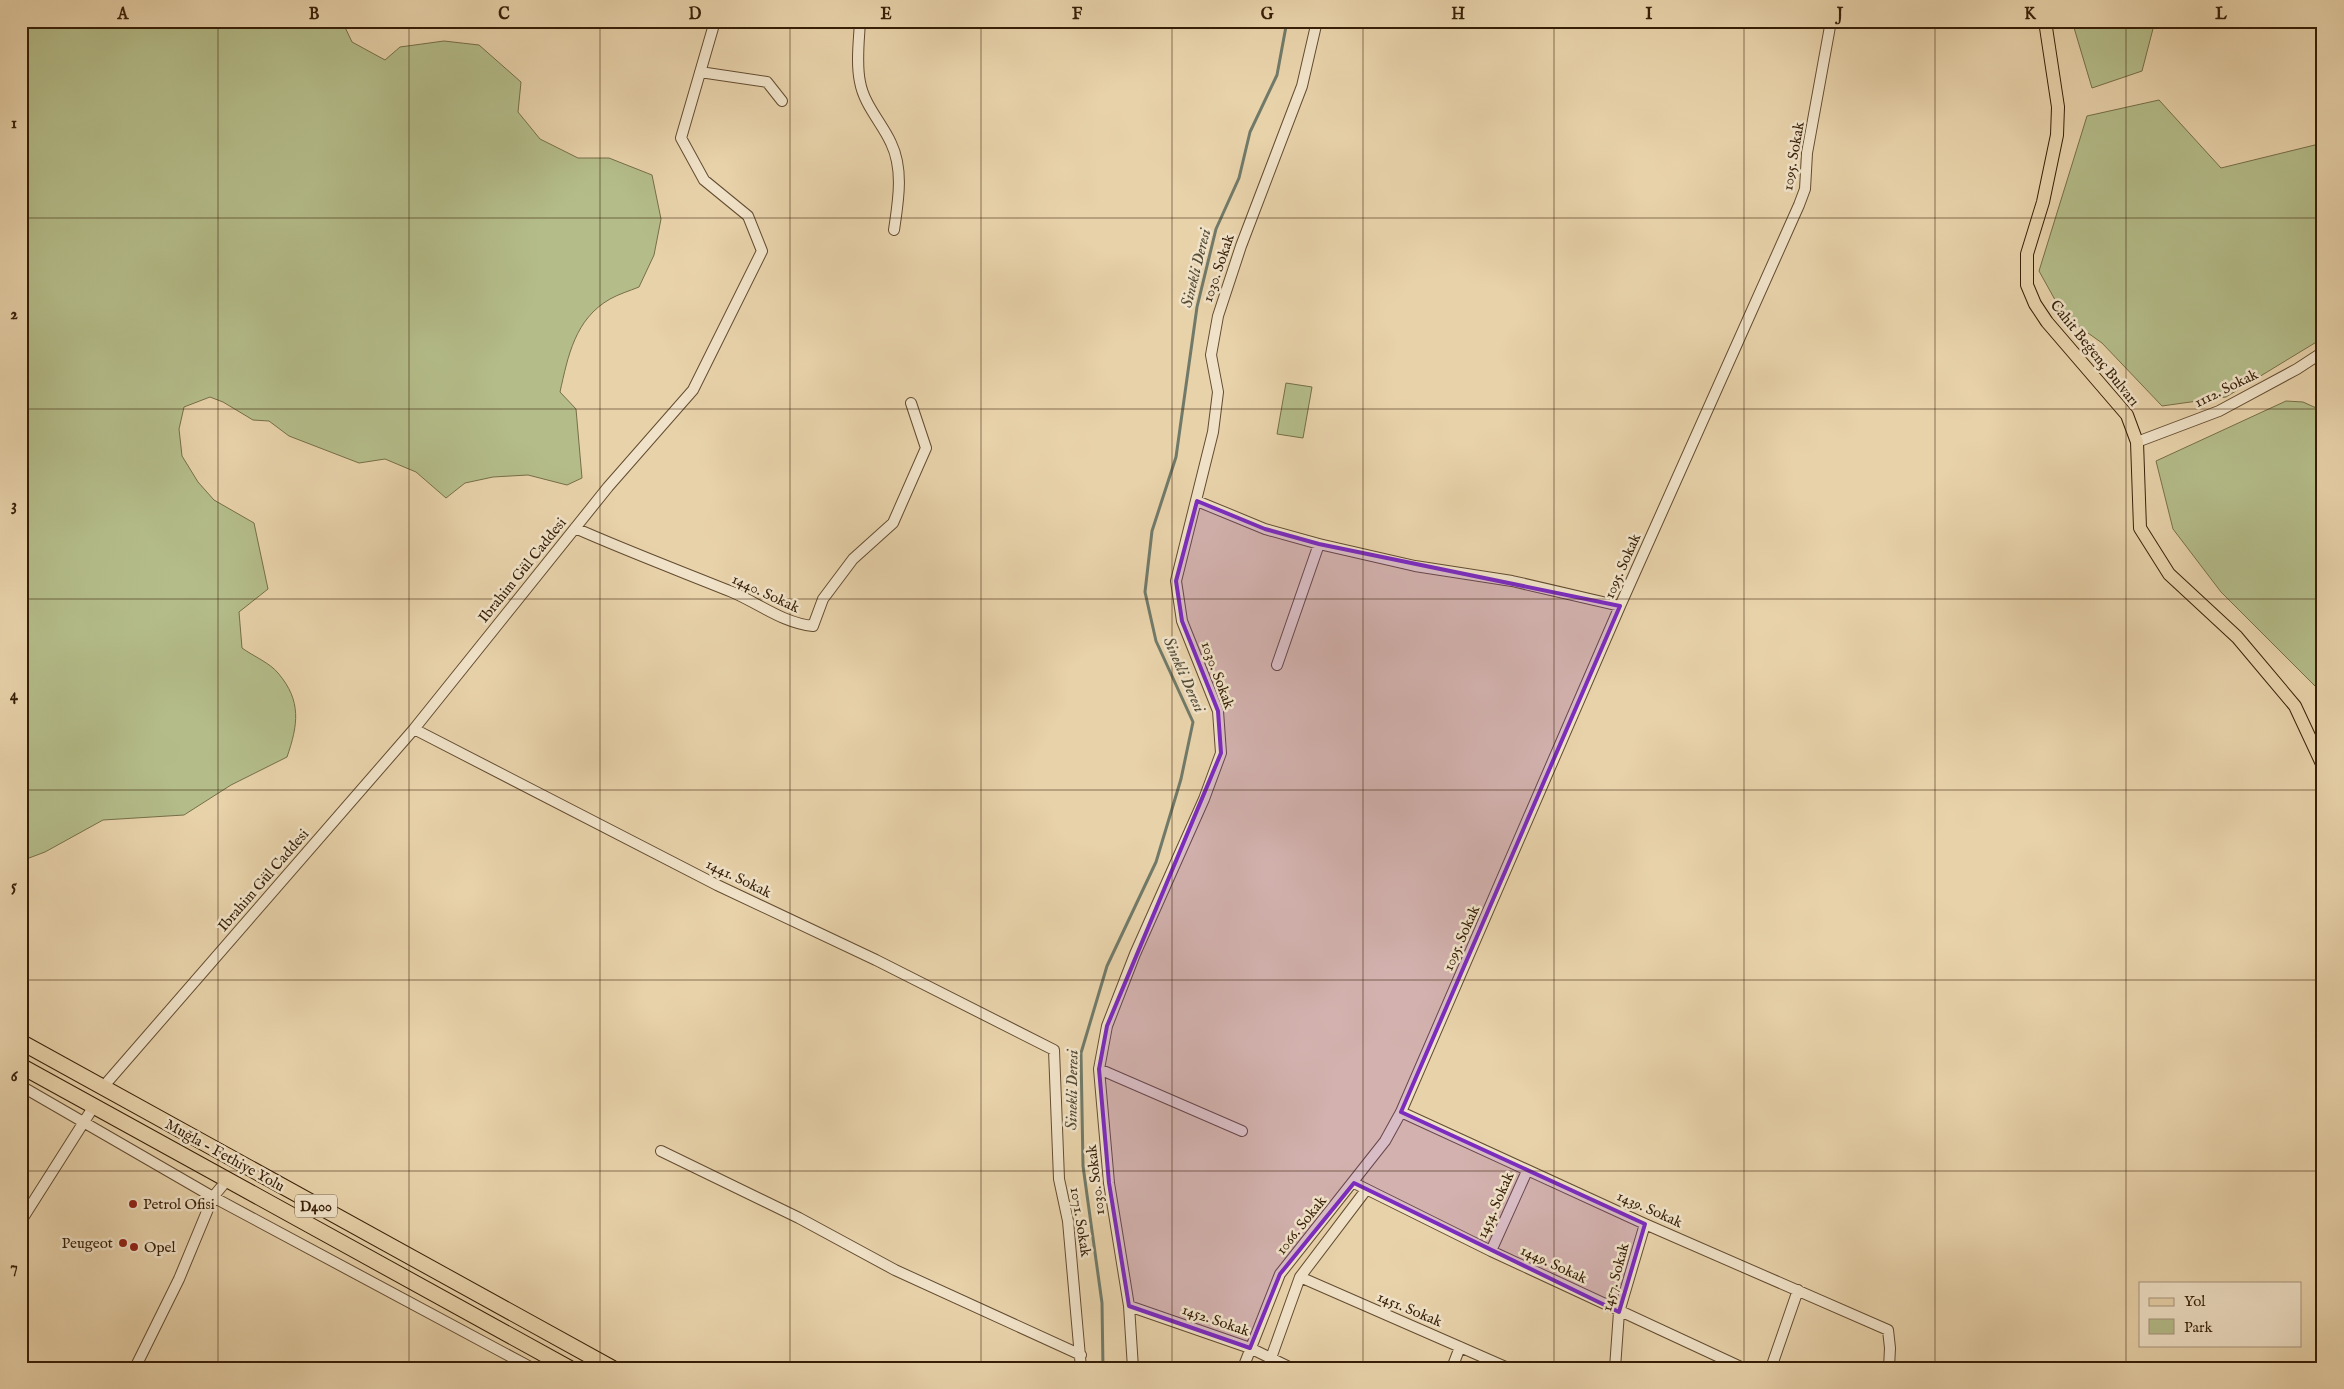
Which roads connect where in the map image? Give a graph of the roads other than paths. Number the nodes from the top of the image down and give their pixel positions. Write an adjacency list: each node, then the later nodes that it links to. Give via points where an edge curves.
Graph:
1 (715, 21): 6 (street, Ibrahim Gül Caddesi)
2 (860, 21): 8 (street, via 860,82 869,106 892,144 899,178)
3 (1317, 21): 12 (street, 1030. Sokak, via 1302,86 1218,316 1211,355 1218,392 1213,432)
4 (1831, 21): 15 (street, 1095. Sokak, via 1807,153 1805,189)
5 (2045, 21): 11 (main road, Cahit Beğenç Bulvarı, via 2058,107 2057,135 2043,202 2027,254 2027,285 2048,322 2127,414)
6 (700, 72): 7 (street, via 767,82); 13 (street, Ibrahim Gül Caddesi, via 682,138 704,180 748,216 762,251 692,390)
7 (782, 102)
8 (894, 230)
9 (2323, 352): 11 (street, 1112. Sokak, via 2219,411)
10 (911, 403): 13 (street, 1440. Sokak, via 926,448 892,523 853,559 824,599 813,626 795,624 734,593 676,572)
11 (2137, 442): 18 (main road, Cahit Beğenç Bulvarı, via 2140,528 2169,574 2237,637 2295,706)
12 (1197, 501): 14 (street, via 1265,529); 22 (street, 1030. Sokak, via 1176,581 1182,621 1218,711 1221,753 1107,1026)
13 (575, 528): 17 (street, Ibrahim Gül Caddesi)
14 (1318, 544): 15 (street, via 1415,566 1512,581); 16 (street)
15 (1620, 606): 26 (street, 1095. Sokak)
16 (1277, 665)
17 (414, 729): 20 (street, 1441. Sokak, via 718,885); 24 (street, Ibrahim Gül Caddesi)
18 (2323, 766)
19 (21, 1042): 24 (highway, Muğla - Fethiye Yolu / D400)
20 (1054, 1050): 44 (street, 1071. Sokak, via 1058,1179 1068,1221)
21 (21, 1066): 25 (highway, Muğla - Fethiye Yolu / D400)
22 (1099, 1069): 28 (street); 40 (street, 1030. Sokak, via 1109,1183)
23 (21, 1086): 27 (street)
24 (103, 1087): 49 (highway, Muğla - Fethiye Yolu / D400)
25 (94, 1106): 27 (street); 31 (highway, Muğla - Fethiye Yolu / D400)
26 (1401, 1112): 30 (street, 1439. Sokak); 32 (street, 1066. Sokak, via 1385,1142)
27 (84, 1122): 34 (street); 35 (street)
28 (1242, 1131)
29 (661, 1151): 44 (street, via 800,1218 895,1270)
30 (1527, 1171): 36 (street, 1439. Sokak); 37 (street, 1454. Sokak)
31 (227, 1180): 34 (street); 48 (highway, Muğla - Fethiye Yolu / D400)
32 (1354, 1183): 33 (street, 1449. Sokak); 43 (street, 1066. Sokak, via 1280,1274)
33 (1366, 1190): 37 (street, 1449. Sokak); 38 (street)
34 (213, 1196): 46 (street, via 179,1280); 47 (street)
35 (21, 1221)
36 (1646, 1224): 39 (street, 1439. Sokak); 41 (street, 1457. Sokak)
37 (1491, 1251): 41 (street, 1449. Sokak)
38 (1300, 1277): 42 (street, 1451. Sokak); 45 (street)
39 (1798, 1290): 58 (street); 59 (street, 1439. Sokak, via 1888,1330)
40 (1129, 1306): 43 (street, 1452. Sokak); 51 (street, 1030. Sokak)
41 (1620, 1312): 56 (street, 1457. Sokak); 57 (street, 1449. Sokak)
42 (1460, 1347): 54 (street); 55 (street, 1451. Sokak)
43 (1250, 1348): 45 (street, 1452. Sokak); 52 (street, 1066. Sokak)
44 (1081, 1355): 50 (street, 1071. Sokak)
45 (1270, 1358): 53 (street, 1452. Sokak)
46 (135, 1368)
47 (532, 1368)
48 (569, 1368)
49 (612, 1368)
50 (1081, 1368)
51 (1133, 1368)
52 (1243, 1368)
53 (1291, 1368)
54 (1452, 1368)
55 (1508, 1368)
56 (1615, 1368)
57 (1743, 1368)
58 (1770, 1368)
59 (1889, 1368)

